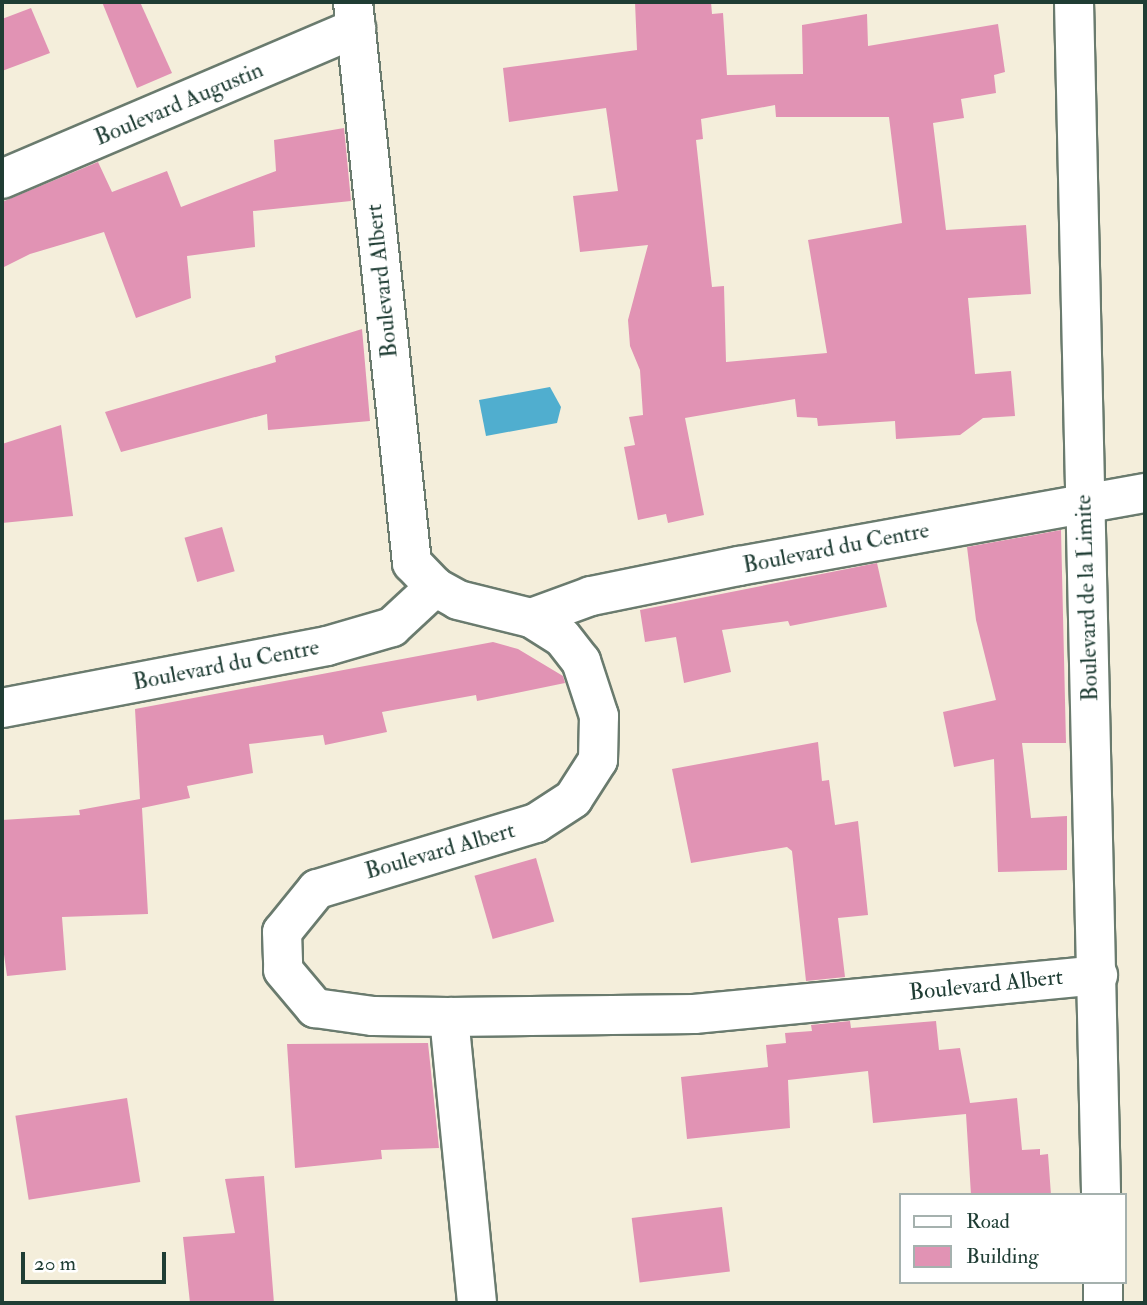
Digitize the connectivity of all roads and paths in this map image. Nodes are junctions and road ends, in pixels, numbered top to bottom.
1 (1074, 2) edge
2 (354, 15) edge
3 (2, 179) edge
4 (1145, 493) edge
5 (1084, 502) junction
6 (435, 587) junction
7 (531, 618) junction
8 (2, 708) edge
9 (1098, 975) junction
10 (449, 1017) junction
11 (1101, 1193) edge
12 (1102, 1284) edge
13 (477, 1303) edge
14 (1103, 1303) edge

1 - 5 street, Boulevard de la Limite
2 - 3 street, Boulevard Augustin
2 - 6 street, Boulevard Albert
4 - 5 street, Boulevard du Centre
5 - 7 street, Boulevard du Centre
5 - 9 street, Boulevard de la Limite
6 - 7 street, Boulevard Albert
6 - 8 street, Boulevard du Centre
7 - 10 street, Boulevard Albert
9 - 10 street, Boulevard Albert
9 - 11 street, Boulevard de la Limite
10 - 13 street
12 - 14 street

